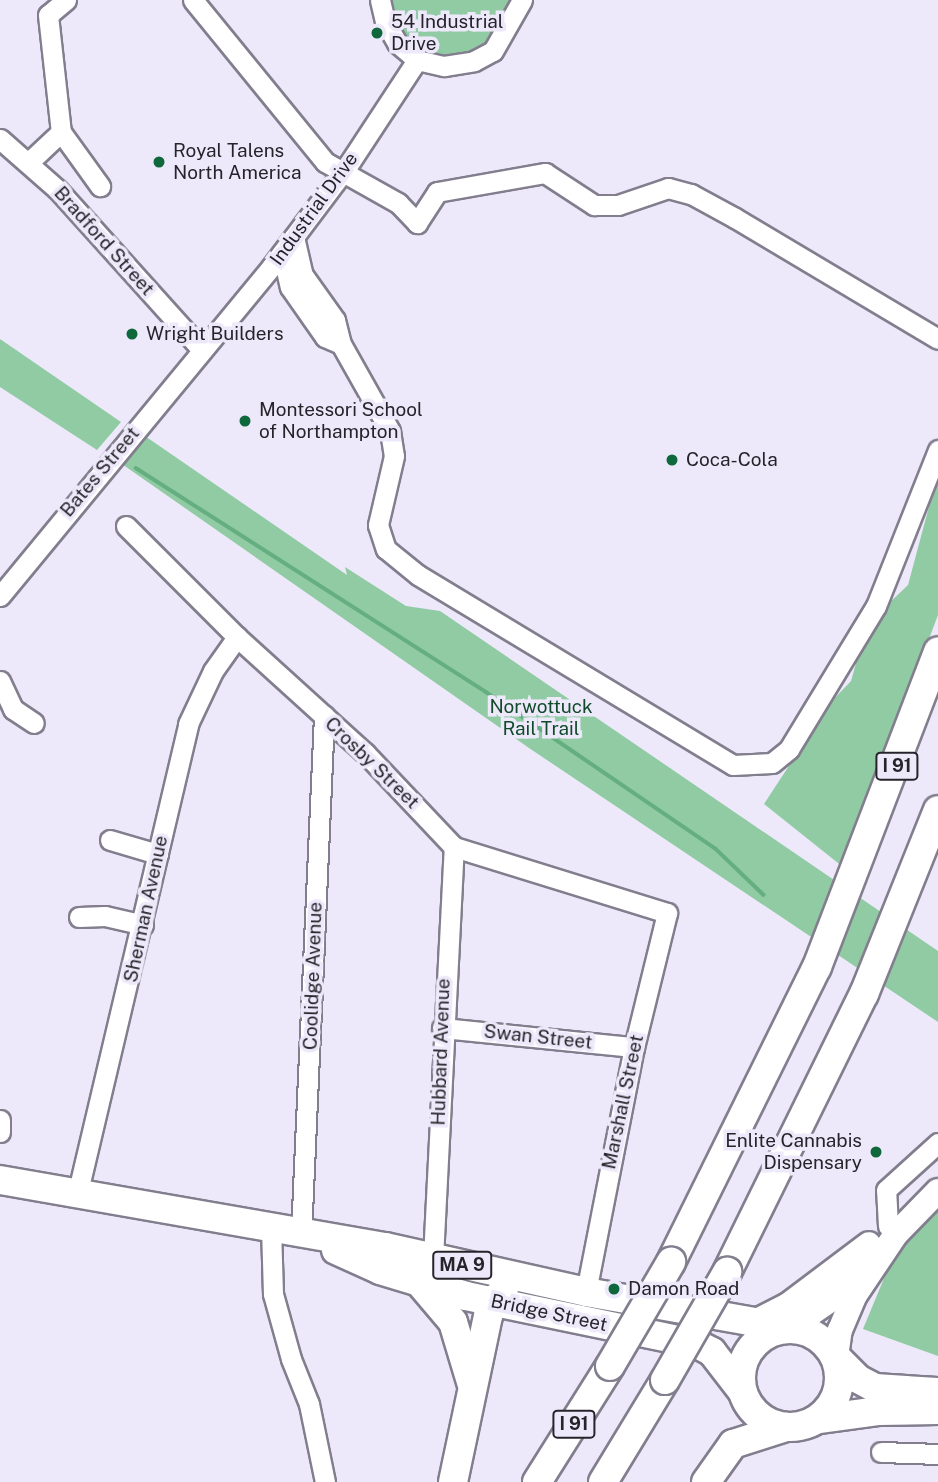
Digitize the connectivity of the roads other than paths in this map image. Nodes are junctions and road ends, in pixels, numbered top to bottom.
1 (66, 0) edge
2 (193, 0) edge
3 (380, 0) edge
4 (522, 0) edge
5 (417, 60) junction
6 (61, 132) junction
7 (0, 139) edge
8 (29, 162) junction
9 (344, 171) junction
10 (100, 186) dead end
11 (294, 237) junction
12 (282, 253) junction
13 (309, 299) junction
14 (938, 340) edge
15 (202, 350) junction
16 (938, 450) edge
17 (126, 526) dead end
18 (0, 596) edge
19 (237, 637) junction
20 (938, 651) edge
21 (0, 681) edge
22 (324, 716) junction
23 (34, 723) dead end
24 (938, 810) edge
25 (110, 840) dead end
26 (454, 847) junction
27 (159, 854) junction
28 (667, 913) joint
29 (79, 917) dead end
30 (144, 925) junction
31 (442, 1028) junction
32 (634, 1047) junction
33 (0, 1120) edge
34 (0, 1132) edge
35 (938, 1143) edge
36 (0, 1180) edge
37 (78, 1191) junction
38 (933, 1196) edge
39 (888, 1226) junction
40 (271, 1227) junction
41 (301, 1235) junction
42 (869, 1244) junction
43 (426, 1270) junction
44 (541, 1283) junction
45 (586, 1292) junction
46 (492, 1302) junction
47 (753, 1322) junction
48 (787, 1327) junction
49 (836, 1357) junction
50 (742, 1391) junction
51 (938, 1392) edge
52 (472, 1399) junction
53 (938, 1410) edge
54 (819, 1419) junction
55 (786, 1427) junction
56 (881, 1452) dead end
57 (938, 1454) edge
58 (325, 1482) edge
59 (453, 1482) edge
60 (537, 1482) edge
61 (603, 1482) edge
62 (706, 1482) edge

1 - 6 street
2 - 9 street
3 - 5 street
4 - 5 street
5 - 9 street, Industrial Drive
6 - 8 street
6 - 10 street
7 - 8 street, Bradford Street
8 - 15 street, Bradford Street
9 - 11 street, Industrial Drive
9 - 14 street
11 - 12 street, Industrial Drive
11 - 13 street
12 - 13 street
12 - 15 street, Industrial Drive
13 - 16 street
15 - 18 street, Bates Street
17 - 19 street, Crosby Street
19 - 22 street, Crosby Street
19 - 27 street, Sherman Avenue
20 - 60 highway, I 91, bridge
21 - 23 street
22 - 26 street, Crosby Street
22 - 41 street, Coolidge Avenue
24 - 61 highway, I 91, bridge
25 - 27 street
26 - 28 street, Crosby Street
26 - 31 street, Hubbard Avenue
27 - 30 street, Sherman Avenue
28 - 32 street, Marshall Street
29 - 30 street
30 - 37 street, Sherman Avenue
31 - 32 street, Swan Street
31 - 43 street, Hubbard Avenue
32 - 45 street, Marshall Street
33 - 34 street
35 - 39 street
36 - 37 highway, Bridge Street / MA 9
37 - 40 highway, Bridge Street / MA 9
38 - 39 main road
38 - 49 main road
39 - 42 main road
40 - 41 highway, Bridge Street / MA 9
40 - 58 street
41 - 43 highway, Bridge Street / MA 9
42 - 47 main road
42 - 48 main road
43 - 44 highway, Bridge Street / MA 9
43 - 46 highway, Bridge Street / MA 9
43 - 52 highway
44 - 45 highway, Bridge Street / MA 9
44 - 46 highway
45 - 47 highway, Bridge Street / MA 9
46 - 50 highway, Bridge Street / MA 9
46 - 52 highway
47 - 48 highway, Bridge Street / MA 9
48 - 49 highway
48 - 50 highway
49 - 51 highway
49 - 54 highway
50 - 55 highway
52 - 59 highway
53 - 54 highway
54 - 55 highway
55 - 62 highway
56 - 57 street

